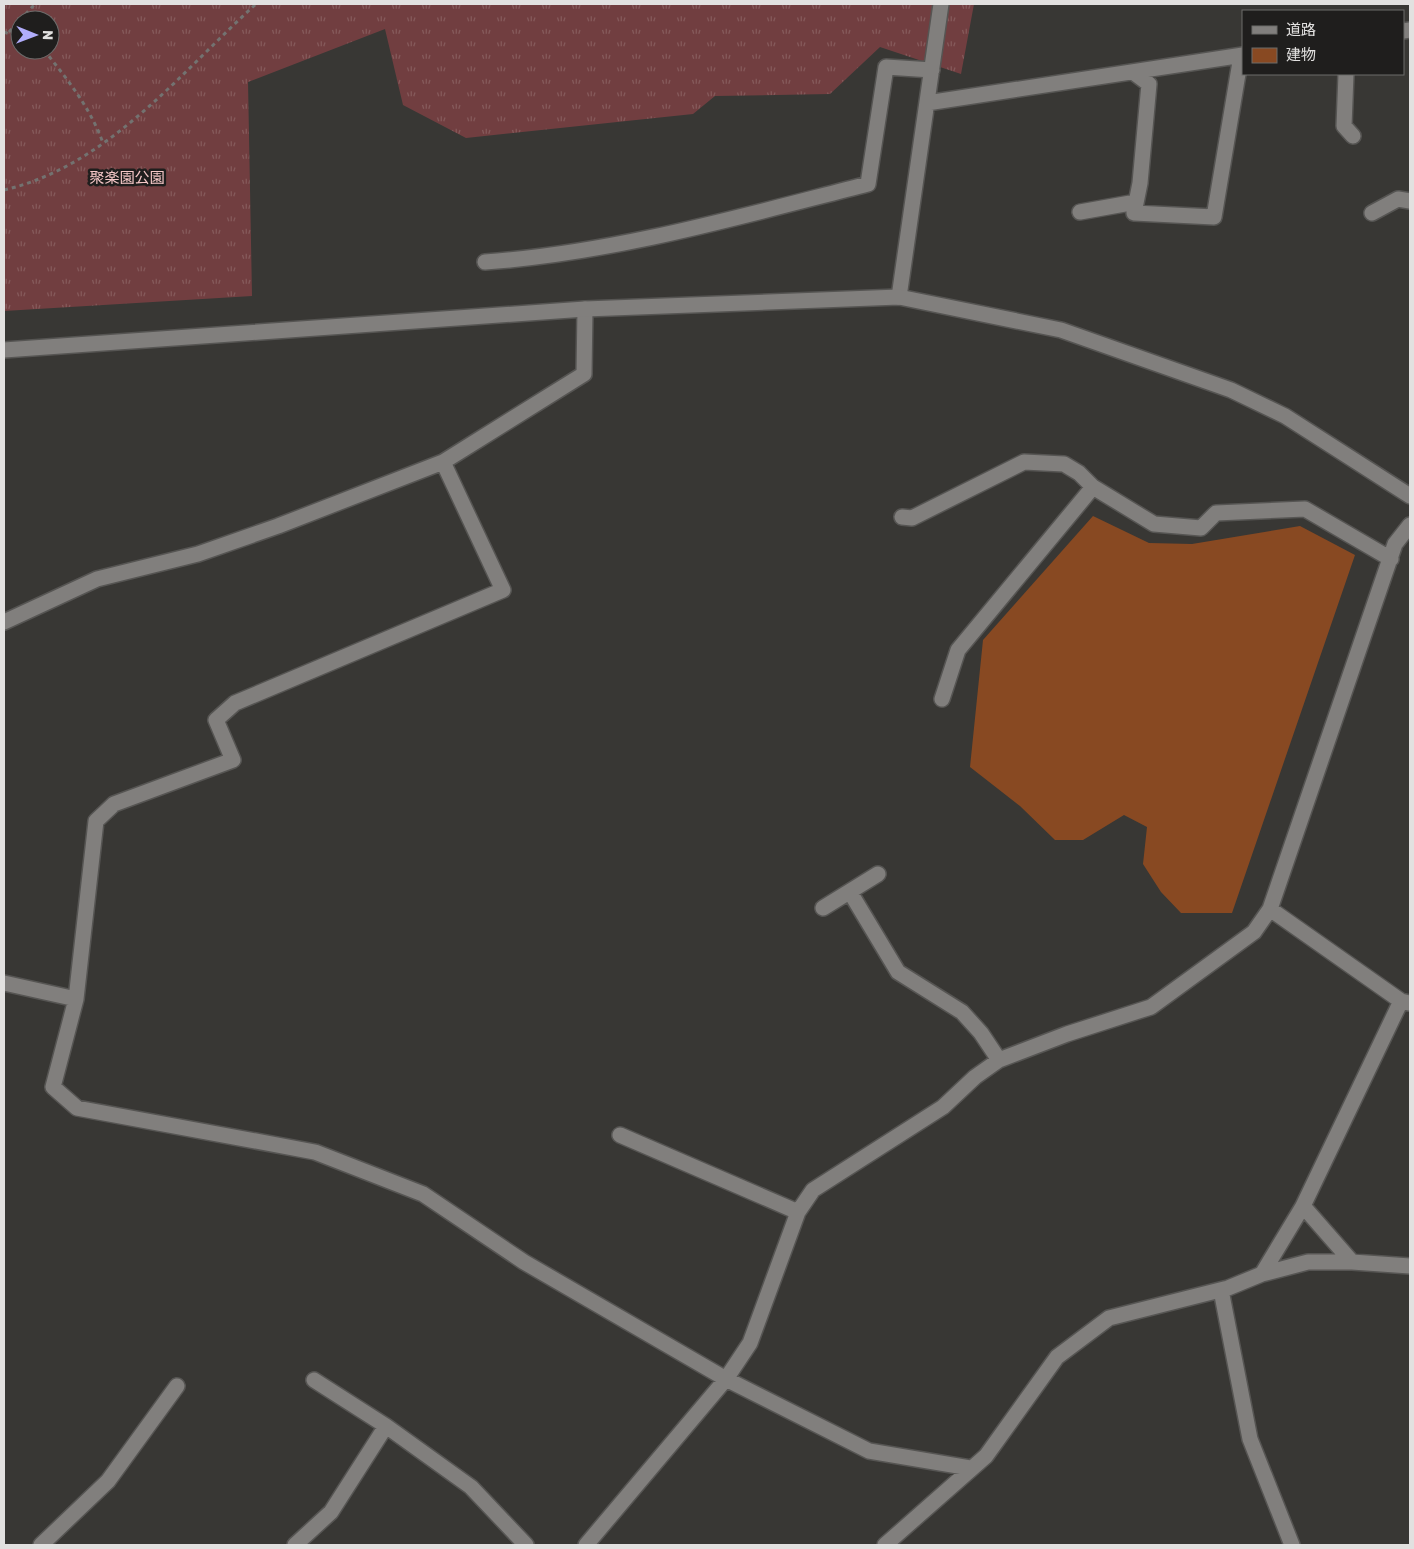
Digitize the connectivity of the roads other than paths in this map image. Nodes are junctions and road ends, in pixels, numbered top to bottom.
1 (941, 4) edge
2 (1242, 56) edge
3 (932, 70) junction
4 (1133, 72) junction
5 (1346, 75) edge
6 (927, 103) junction
7 (1353, 136) dead end
8 (1410, 201) edge
9 (1136, 202) junction
10 (1080, 212) dead end
11 (1372, 213) dead end
12 (485, 262) dead end
13 (898, 297) junction
14 (585, 309) junction
15 (4, 350) edge
16 (443, 462) junction
17 (1093, 487) junction
18 (1410, 496) edge
19 (902, 517) dead end
20 (1410, 525) edge
21 (1391, 559) junction
22 (4, 622) edge
23 (942, 699) dead end
24 (878, 874) dead end
25 (850, 892) junction
26 (823, 908) dead end
27 (1270, 909) junction
28 (4, 983) edge
29 (76, 999) junction
30 (1406, 1002) edge
31 (999, 1060) junction
32 (620, 1135) dead end
33 (1303, 1206) junction
34 (798, 1212) junction
35 (1352, 1262) junction
36 (1410, 1266) edge
37 (1262, 1274) junction
38 (1221, 1290) junction
39 (726, 1379) junction
40 (314, 1380) dead end
41 (177, 1386) dead end
42 (386, 1426) junction
43 (970, 1468) junction
44 (41, 1545) edge
45 (295, 1545) edge
46 (526, 1545) edge
47 (586, 1545) edge
48 (885, 1545) edge
49 (1292, 1545) edge

1 - 3 street
2 - 4 street
2 - 9 street
3 - 6 street
3 - 12 street
4 - 6 street
4 - 9 street
5 - 7 street
6 - 13 street
8 - 11 street
9 - 10 street
13 - 14 street
13 - 18 street
14 - 15 street
14 - 16 street
16 - 22 street
16 - 29 street
17 - 19 street
17 - 21 street
17 - 23 street
20 - 21 street
21 - 27 street
24 - 25 street
25 - 26 street
25 - 31 street
27 - 30 street
27 - 31 street
28 - 29 street
29 - 39 street
30 - 33 street
31 - 34 street
32 - 34 street
33 - 35 street
33 - 37 street
34 - 39 street
35 - 36 street
35 - 37 street
37 - 38 street
38 - 43 street
38 - 49 street
39 - 43 street
39 - 47 street
40 - 42 street
41 - 44 street
42 - 45 street
42 - 46 street
43 - 48 street

